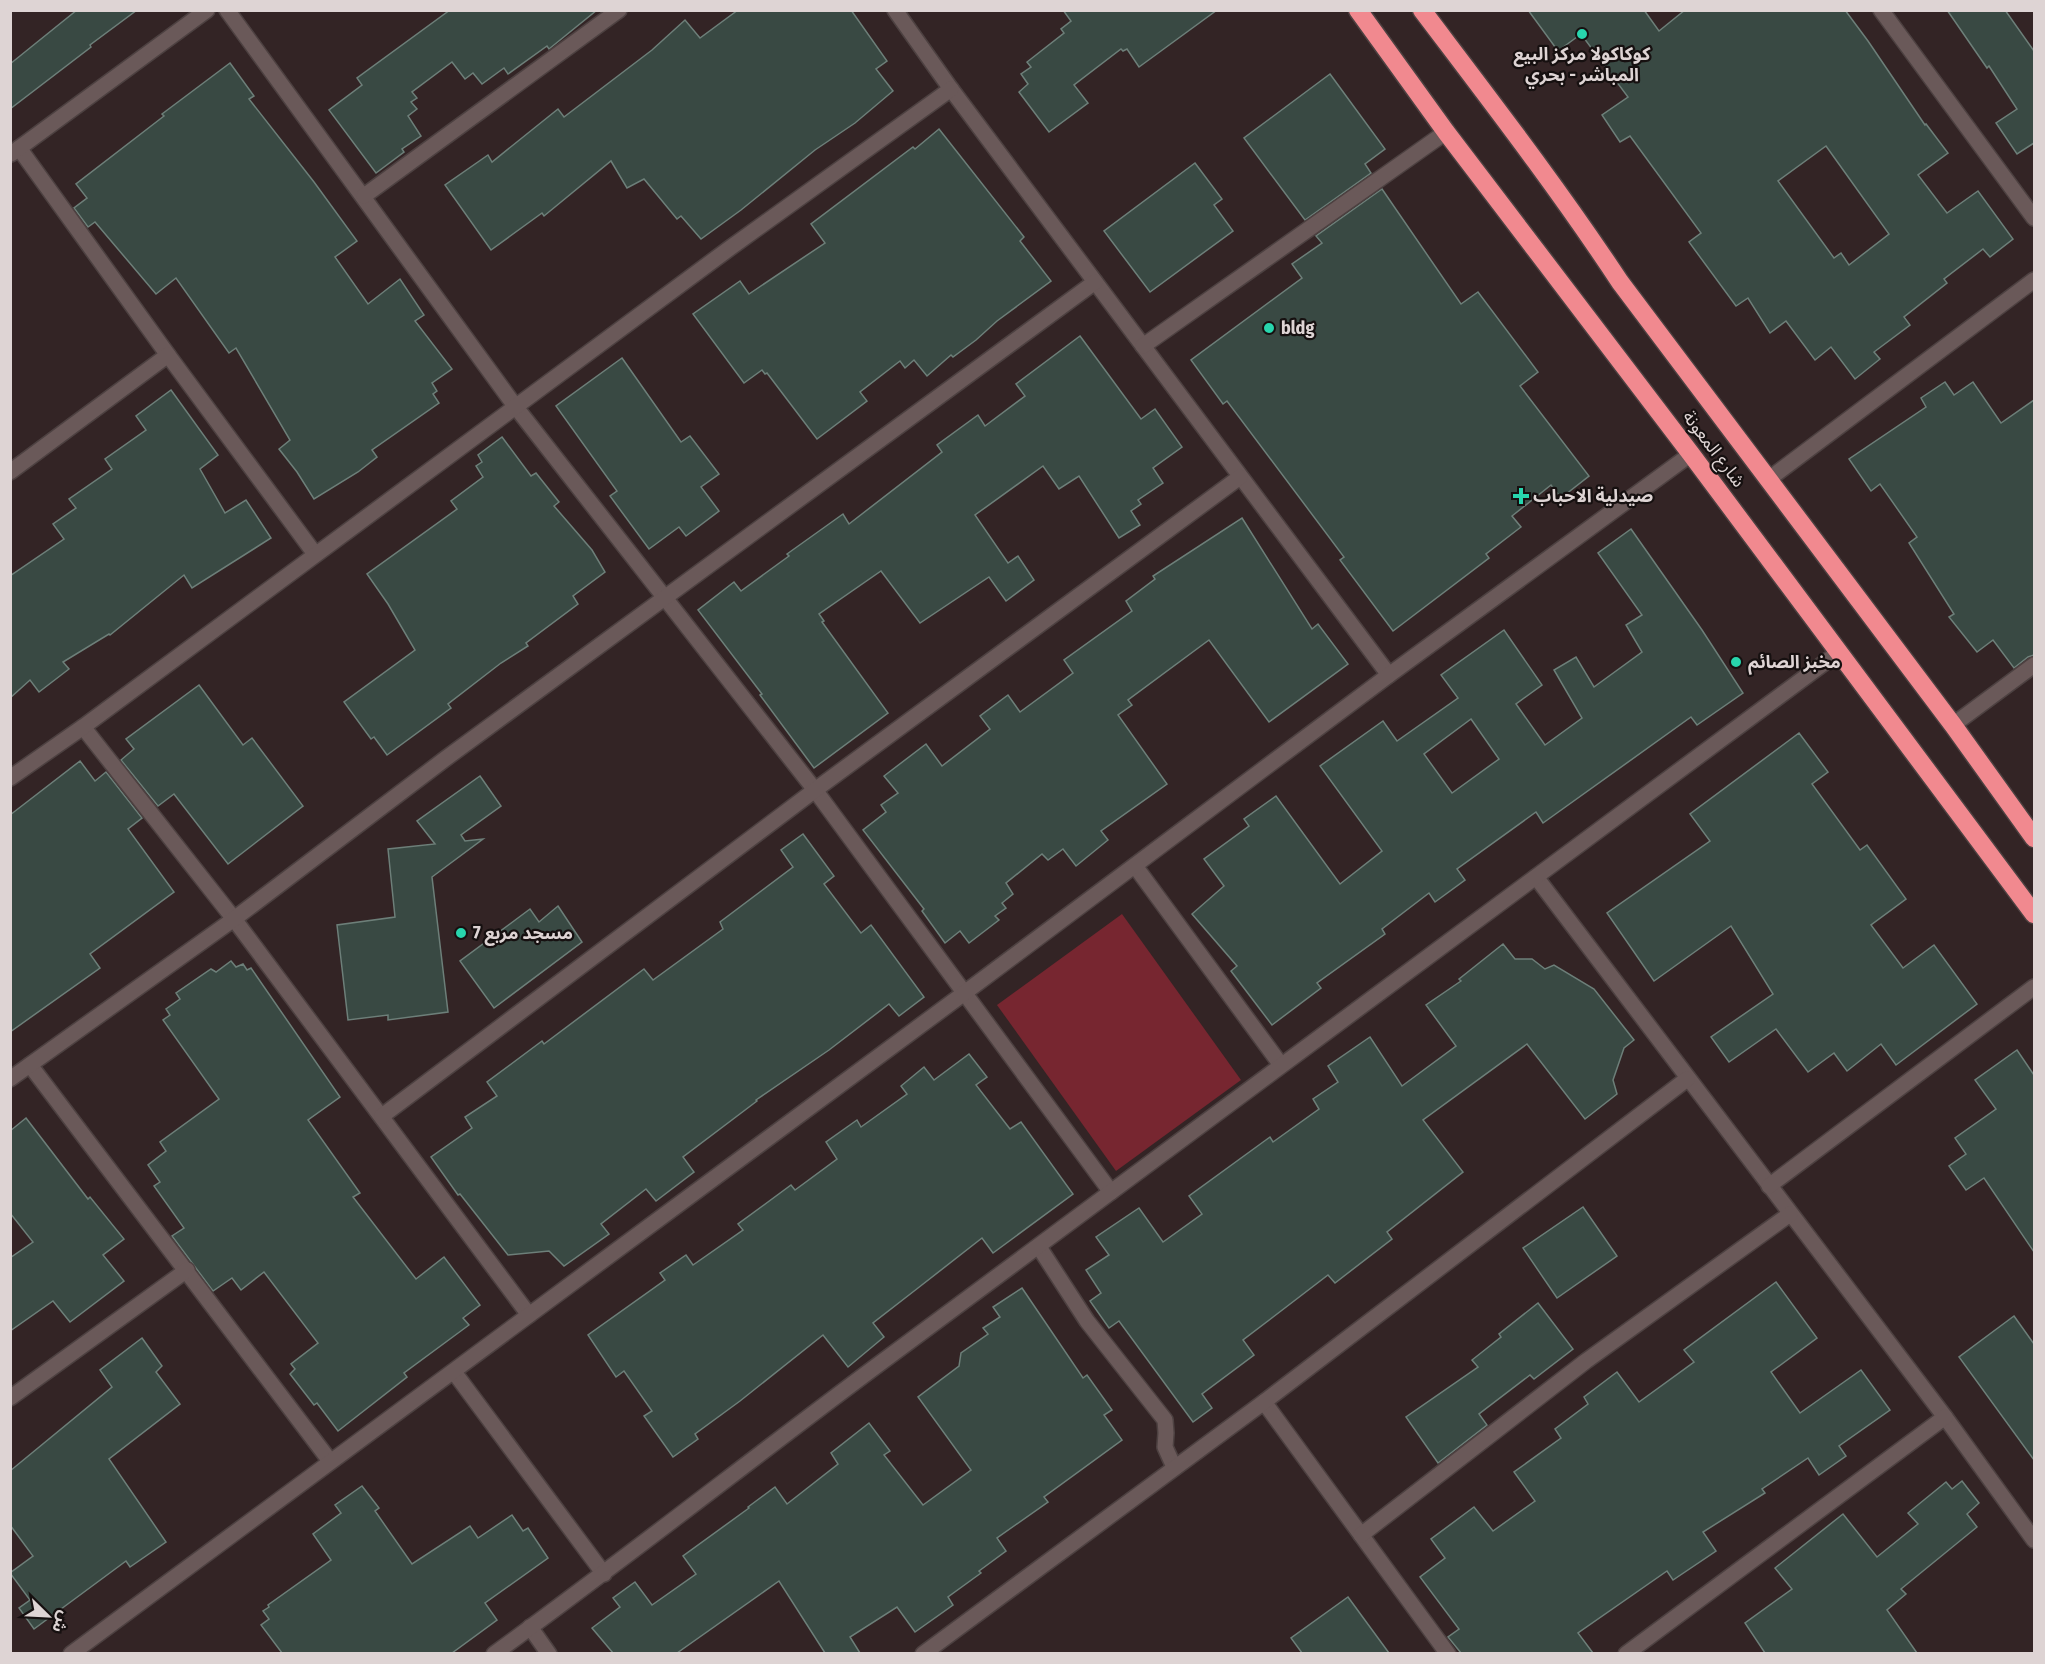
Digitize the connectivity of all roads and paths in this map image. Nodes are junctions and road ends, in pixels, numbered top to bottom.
1 (207, 10) edge
2 (227, 10) edge
3 (619, 10) edge
4 (895, 10) edge
5 (1358, 10) edge
6 (1422, 10) edge
7 (1881, 10) edge
8 (951, 89) junction
9 (1446, 132) junction
10 (15, 151) edge
11 (364, 196) junction
12 (2034, 218) edge
13 (2034, 280) edge
14 (1095, 282) junction
15 (1143, 346) junction
16 (168, 355) junction
17 (515, 406) junction
18 (1691, 454) junction
19 (10, 472) edge
20 (1240, 477) junction
21 (1769, 479) junction
22 (315, 555) junction
23 (665, 599) junction
24 (1839, 652) junction
25 (2034, 665) edge
26 (1389, 675) junction
27 (1953, 725) junction
28 (83, 727) junction
29 (10, 778) edge
30 (815, 790) junction
31 (2034, 838) edge
32 (1135, 866) junction
33 (1536, 877) junction
34 (2034, 914) edge
35 (234, 919) junction
36 (2034, 987) edge
37 (963, 994) junction
38 (30, 1065) junction
39 (1281, 1065) junction
40 (10, 1079) edge
41 (1687, 1079) junction
42 (382, 1116) junction
43 (1769, 1186) junction
44 (1111, 1192) junction
45 (1790, 1214) junction
46 (1039, 1246) junction
47 (187, 1270) junction
48 (529, 1315) junction
49 (454, 1372) junction
50 (10, 1398) edge
51 (1264, 1402) junction
52 (1945, 1417) junction
53 (330, 1461) junction
54 (1174, 1467) junction
55 (1361, 1535) junction
56 (2034, 1540) edge
57 (604, 1574) junction
58 (530, 1627) junction
59 (71, 1653) edge
60 (494, 1653) edge
61 (549, 1653) edge
62 (923, 1653) edge
63 (1448, 1653) edge
64 (1626, 1653) edge

1 - 10 street
2 - 11 street
3 - 11 street
4 - 8 street
5 - 9 highway, شارع المعونة
6 - 21 highway, شارع المعونة
7 - 12 street
8 - 14 street
8 - 17 street
9 - 15 street
9 - 18 highway, شارع المعونة
10 - 16 street
11 - 17 street
13 - 21 street
14 - 15 street
14 - 23 street
15 - 20 street
16 - 19 street
16 - 22 street
17 - 22 street
17 - 23 street
18 - 24 highway, شارع المعونة
18 - 26 street
20 - 26 street
20 - 30 street
21 - 27 highway, شارع المعونة
22 - 28 street
23 - 30 street
23 - 35 street
24 - 33 street
24 - 34 highway, شارع المعونة
25 - 27 street
26 - 32 street
27 - 31 highway, شارع المعونة
28 - 29 street
28 - 35 street
30 - 37 street
30 - 42 street
32 - 37 street
32 - 39 street
33 - 39 street
33 - 41 street
35 - 38 street
35 - 42 street
36 - 43 street
37 - 44 street
37 - 48 street
38 - 40 street
38 - 47 street
39 - 44 street
41 - 43 street
41 - 51 street
42 - 48 street
43 - 45 street
44 - 46 street
45 - 52 street
45 - 55 street
46 - 54 street
46 - 57 street
47 - 50 street
47 - 53 street
48 - 49 street
49 - 53 street
49 - 57 street
51 - 54 street
51 - 55 street
52 - 56 street
52 - 64 street
53 - 59 street
54 - 62 street
55 - 63 street
57 - 58 street
58 - 60 street
58 - 61 street

